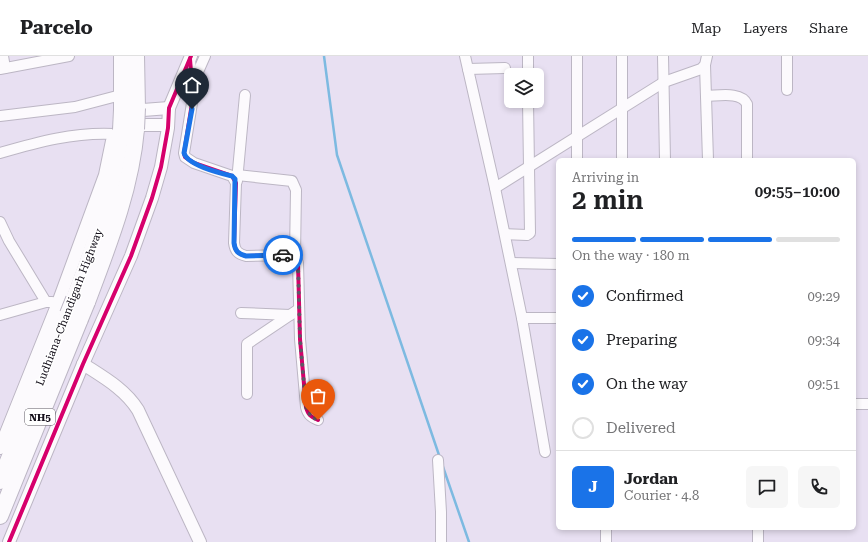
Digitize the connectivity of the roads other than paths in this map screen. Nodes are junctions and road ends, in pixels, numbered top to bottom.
1 (3, 56) edge
2 (69, 56) edge
3 (114, 56) edge
4 (122, 56) edge
5 (136, 56) edge
6 (205, 56) edge
7 (465, 56) edge
8 (528, 56) edge
9 (577, 56) edge
10 (622, 56) edge
11 (663, 56) edge
12 (787, 56) edge
13 (190, 57) edge
14 (706, 60) edge
15 (3, 68) edge
16 (504, 68) edge
17 (528, 68) edge
18 (468, 69) junction
19 (664, 82) junction
20 (193, 83) junction
21 (788, 90) dead end
22 (245, 95) dead end
23 (706, 96) junction
24 (123, 106) junction
25 (169, 108) junction
26 (528, 108) edge
27 (622, 109) junction
28 (0, 116) edge
29 (168, 125) junction
30 (121, 129) junction
31 (577, 137) junction
32 (0, 153) edge
33 (577, 158) edge
34 (622, 158) edge
35 (665, 158) edge
36 (708, 158) edge
37 (747, 158) edge
38 (529, 168) junction
39 (237, 179) junction
40 (495, 188) junction
41 (0, 222) edge
42 (505, 234) junction
43 (4, 241) edge
44 (295, 255) junction
45 (511, 263) junction
46 (556, 264) edge
47 (63, 309) junction
48 (299, 309) junction
49 (240, 313) dead end
50 (0, 315) edge
51 (104, 315) junction
52 (290, 315) junction
53 (522, 318) junction
54 (556, 318) edge
55 (83, 364) junction
56 (248, 394) dead end
57 (856, 404) edge
58 (868, 404) edge
59 (318, 420) dead end
60 (0, 448) edge
61 (544, 452) dead end
62 (438, 460) dead end
63 (0, 481) edge
64 (0, 516) edge
65 (606, 530) edge
66 (758, 530) edge
67 (10, 542) edge
68 (200, 542) edge
69 (441, 542) edge
70 (606, 542) edge
71 (758, 542) edge

1 - 15 street
2 - 15 street
3 - 24 street
4 - 24 highway, NH5
5 - 24 highway, NH5
6 - 20 street
7 - 18 street
8 - 17 street
9 - 31 street
10 - 27 street
11 - 19 street
12 - 21 street
13 - 20 street
13 - 25 street
14 - 19 street
14 - 23 street
16 - 18 street
18 - 40 street
19 - 27 street
19 - 35 street
20 - 39 street
22 - 39 street
23 - 36 street
23 - 37 street
24 - 25 street
24 - 28 street
24 - 30 highway, NH5, bridge
25 - 29 street
26 - 38 street
27 - 31 street
27 - 34 street
29 - 30 street
29 - 51 street
30 - 32 street
30 - 47 street
30 - 47 highway, NH5, bridge
31 - 33 street
31 - 38 street
38 - 40 street
38 - 42 street
39 - 44 street
39 - 44 street
40 - 42 street
41 - 43 street
42 - 45 street
43 - 47 street
44 - 48 street
45 - 46 street
45 - 53 street
47 - 50 street
47 - 51 street
47 - 60 street
47 - 63 highway, Ludhiana-Chandigarh Highway / NH5
47 - 64 highway, NH5
48 - 52 street
48 - 59 street
49 - 52 street
51 - 55 street
52 - 56 street
53 - 54 street
53 - 61 street
55 - 67 street
55 - 68 street
57 - 58 street
62 - 69 street
65 - 70 street
66 - 71 street

